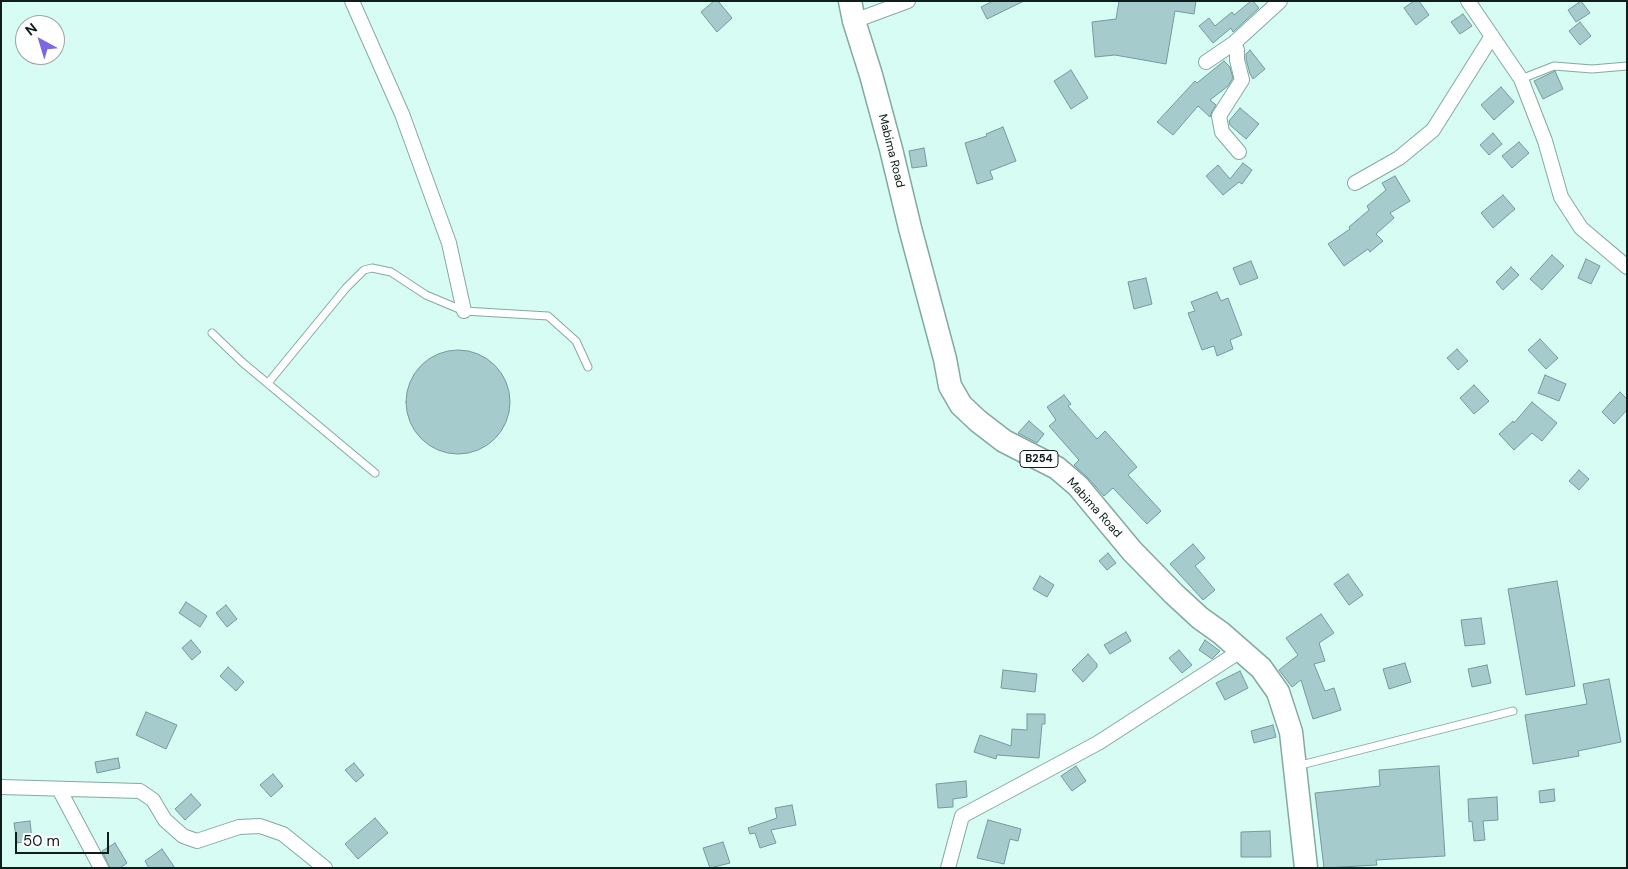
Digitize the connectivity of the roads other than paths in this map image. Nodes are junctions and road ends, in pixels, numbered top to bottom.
1 (352, 1) edge
2 (908, 1) edge
3 (1280, 1) edge
4 (1468, 1) edge
5 (852, 11) edge
6 (1492, 36) junction
7 (1234, 43) junction
8 (1206, 62) dead end
9 (1627, 66) edge
10 (1521, 79) junction
11 (1239, 152) dead end
12 (1355, 183) dead end
13 (1627, 267) edge
14 (464, 311) junction
15 (212, 333) dead end
16 (588, 367) dead end
17 (268, 383) junction
18 (375, 474) dead end
19 (1242, 650) junction
20 (1513, 711) dead end
21 (1294, 766) junction
22 (1, 787) edge
23 (59, 789) junction
24 (101, 868) edge
25 (325, 868) edge
26 (948, 868) edge
27 (1306, 868) edge

1 - 14 street
2 - 5 street
3 - 7 street
4 - 6 street
5 - 19 main road, Mabima Road / B254
6 - 10 street
6 - 12 street
7 - 8 street
7 - 11 street
9 - 10 lane
10 - 13 street
14 - 16 lane
14 - 17 lane
15 - 17 lane
17 - 18 lane
19 - 21 main road, Mabima Road / B254
19 - 26 street
20 - 21 lane
21 - 27 main road, Mabima Road / B254
22 - 23 street
23 - 24 street
23 - 25 street

